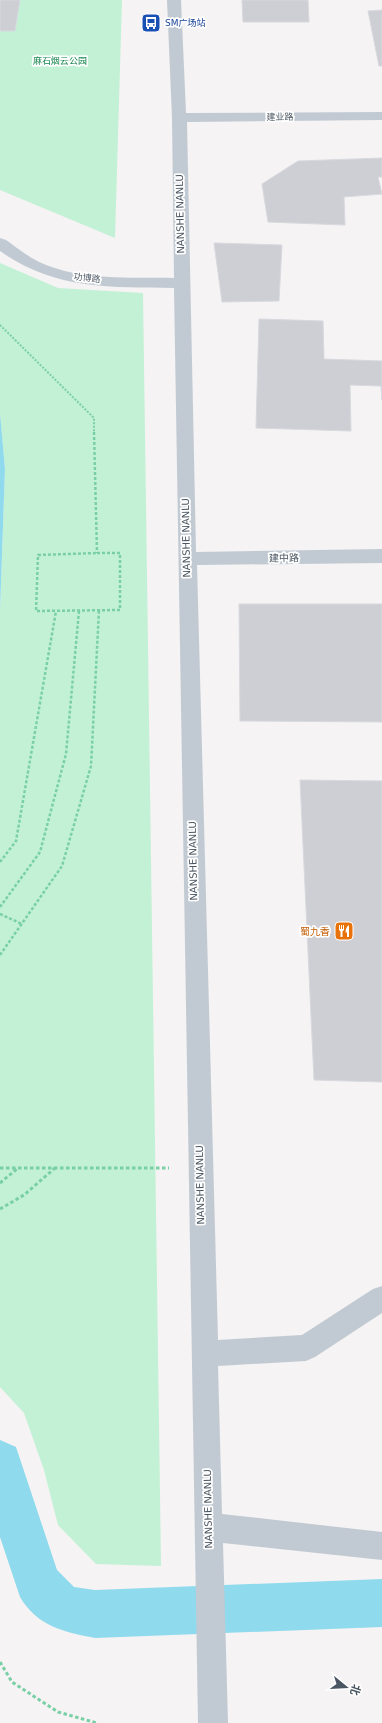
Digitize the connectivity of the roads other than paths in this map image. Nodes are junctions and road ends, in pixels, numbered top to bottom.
1 (174, 0) edge
2 (382, 116) edge
3 (179, 118) junction
4 (0, 243) edge
5 (182, 283) junction
6 (382, 556) edge
7 (187, 560) junction
8 (382, 1298) edge
9 (204, 1354) junction
10 (208, 1538) junction
11 (382, 1546) edge
12 (212, 1712) edge

1 - 3 street, NANSHE NANLU
2 - 3 street, 建业路
3 - 5 street, NANSHE NANLU
4 - 5 street, 功博路
5 - 7 street, NANSHE NANLU
6 - 7 street, 建中路
7 - 9 street, NANSHE NANLU
8 - 9 street
9 - 10 street, NANSHE NANLU
10 - 11 street
10 - 12 street, NANSHE NANLU

